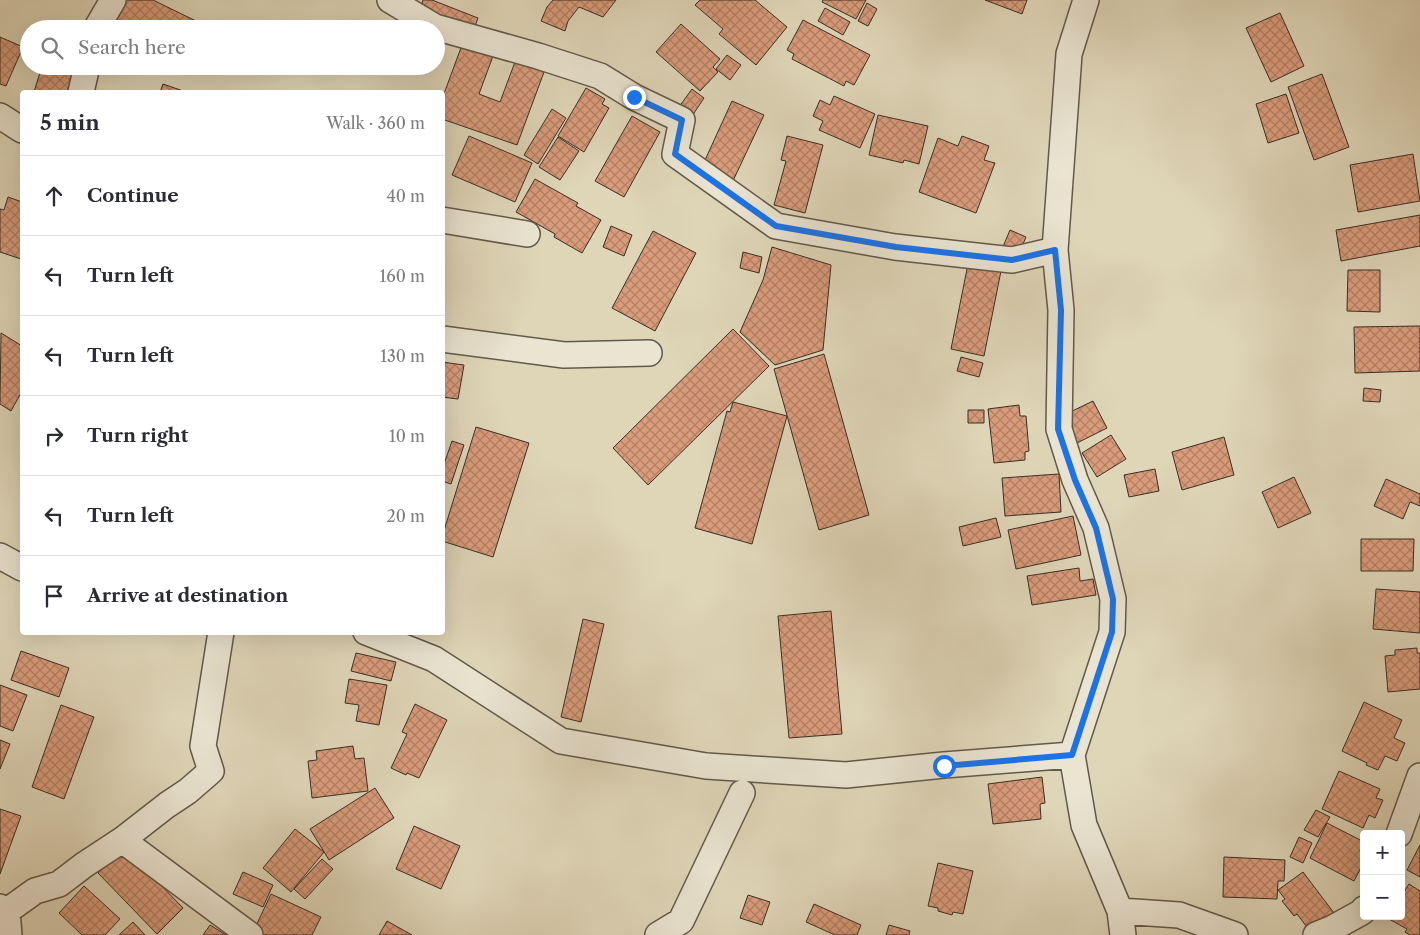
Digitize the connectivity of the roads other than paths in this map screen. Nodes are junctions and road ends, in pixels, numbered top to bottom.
1 (113, 0) edge
2 (390, 0) edge
3 (1086, 0) edge
4 (101, 20) edge
5 (423, 20) edge
6 (445, 30) edge
7 (85, 75) edge
8 (81, 90) edge
9 (0, 116) edge
10 (20, 129) edge
11 (445, 220) edge
12 (527, 234) dead end
13 (1055, 250) junction
14 (445, 339) edge
15 (649, 353) dead end
16 (0, 556) edge
17 (20, 567) edge
18 (221, 635) edge
19 (374, 635) edge
20 (1072, 755) junction
21 (1420, 776) edge
22 (742, 793) dead end
23 (1400, 830) edge
24 (122, 840) junction
25 (1120, 911) junction
26 (1360, 913) edge
27 (5, 917) edge
28 (250, 935) edge
29 (658, 935) edge
30 (1123, 935) edge
31 (1235, 935) edge
32 (1316, 935) edge

1 - 4 street
2 - 5 street
3 - 13 street
6 - 13 street
7 - 8 street
9 - 10 street
11 - 12 street
13 - 20 street
14 - 15 street
16 - 17 street
18 - 24 street
19 - 20 street
20 - 25 street
21 - 23 street
22 - 29 street
24 - 27 street
24 - 28 street
25 - 30 street
25 - 31 street
26 - 32 street

